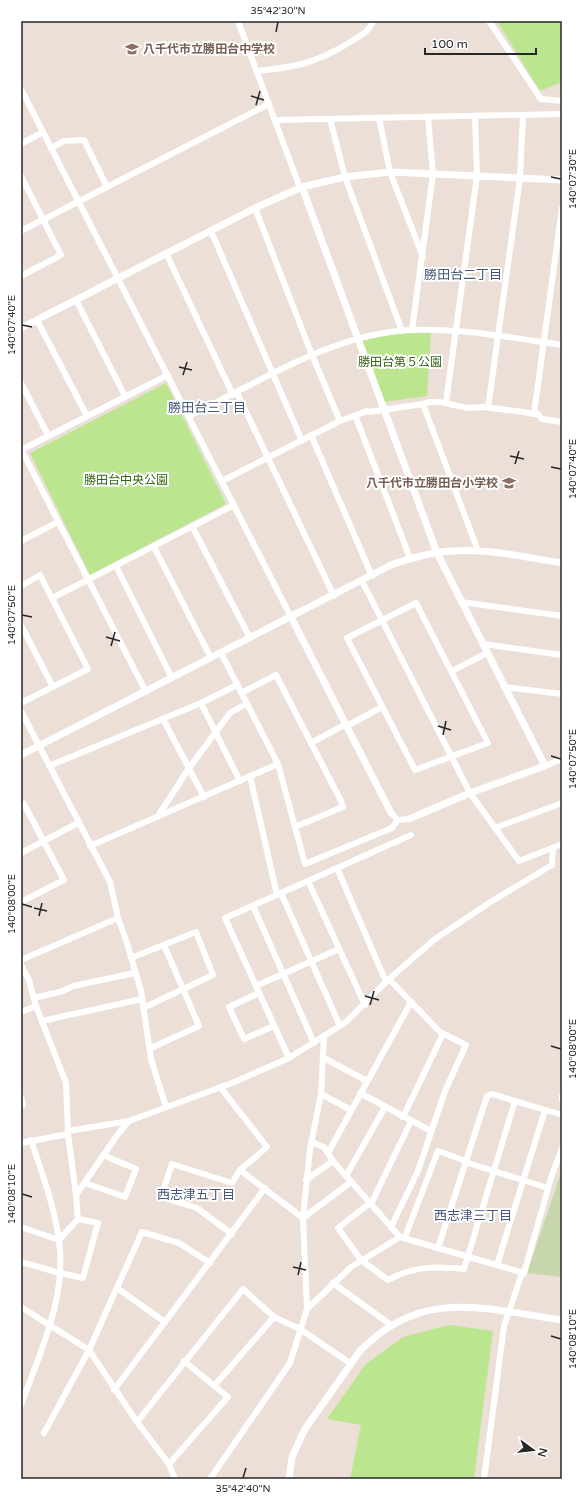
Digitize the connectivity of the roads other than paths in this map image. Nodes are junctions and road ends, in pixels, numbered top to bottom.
1 (238, 21) edge
2 (373, 21) edge
3 (489, 21) edge
4 (256, 71) junction
5 (21, 89) edge
6 (562, 101) edge
7 (269, 104) junction
8 (562, 114) edge
9 (523, 115) junction
10 (475, 116) junction
11 (428, 117) junction
12 (379, 118) junction
13 (330, 119) junction
14 (275, 120) junction
15 (43, 132) junction
16 (21, 144) edge
17 (51, 148) junction
18 (390, 172) junction
19 (433, 174) junction
20 (21, 176) edge
21 (477, 176) junction
22 (345, 177) junction
23 (520, 178) junction
24 (562, 180) edge
25 (24, 187) edge
26 (107, 188) junction
27 (301, 188) junction
28 (79, 202) junction
29 (255, 208) junction
30 (562, 208) edge
31 (44, 220) junction
32 (21, 231) edge
33 (211, 231) junction
34 (166, 253) junction
35 (423, 258) junction
36 (21, 276) edge
37 (118, 278) junction
38 (76, 300) junction
39 (37, 320) junction
40 (21, 328) edge
41 (412, 330) junction
42 (402, 331) junction
43 (456, 331) junction
44 (498, 337) junction
45 (358, 339) junction
46 (543, 342) junction
47 (562, 345) edge
48 (312, 354) junction
49 (168, 375) junction
50 (273, 375) junction
51 (21, 383) edge
52 (235, 394) junction
53 (125, 396) junction
54 (446, 402) junction
55 (422, 404) junction
56 (488, 408) junction
57 (383, 409) junction
58 (534, 414) junction
59 (355, 415) junction
60 (87, 416) junction
61 (189, 416) junction
62 (340, 421) junction
63 (562, 422) edge
64 (48, 435) junction
65 (312, 436) junction
66 (302, 441) junction
67 (21, 449) edge
68 (269, 458) junction
69 (222, 481) junction
70 (234, 506) junction
71 (58, 522) junction
72 (192, 528) junction
73 (21, 541) edge
74 (154, 547) junction
75 (478, 551) junction
76 (437, 553) junction
77 (410, 558) junction
78 (562, 563) edge
79 (116, 566) junction
80 (372, 576) junction
81 (88, 581) junction
82 (362, 581) junction
83 (21, 586) edge
84 (334, 596) junction
85 (52, 598) junction
86 (461, 602) junction
87 (562, 616) edge
88 (291, 617) junction
89 (382, 621) junction
90 (21, 625) edge
91 (250, 638) junction
92 (483, 644) junction
93 (221, 653) junction
94 (487, 653) junction
95 (562, 655) edge
96 (211, 658) junction
97 (452, 671) junction
98 (172, 678) junction
99 (237, 685) junction
100 (53, 687) junction
101 (504, 687) junction
102 (146, 692) junction
103 (241, 693) junction
104 (562, 694) edge
105 (201, 703) junction
106 (21, 704) edge
107 (246, 704) junction
108 (382, 707) junction
109 (21, 711) edge
110 (162, 719) junction
111 (346, 725) junction
112 (216, 731) junction
113 (311, 743) junction
114 (39, 746) junction
115 (21, 755) edge
116 (451, 757) junction
117 (562, 759) edge
118 (278, 764) junction
119 (49, 766) junction
120 (545, 766) junction
121 (189, 768) junction
122 (250, 776) junction
123 (240, 781) junction
124 (470, 793) junction
125 (204, 797) junction
126 (562, 803) edge
127 (21, 806) edge
128 (392, 813) joint
129 (158, 816) junction
130 (409, 819) joint
131 (398, 820) junction
132 (78, 823) junction
133 (295, 827) junction
134 (495, 828) junction
135 (411, 835) dead end
136 (44, 842) junction
137 (562, 844) edge
138 (90, 846) junction
139 (553, 848) junction
140 (21, 854) edge
141 (337, 868) junction
142 (308, 881) junction
143 (279, 894) junction
144 (21, 902) edge
145 (254, 906) junction
146 (118, 918) junction
147 (164, 945) junction
148 (339, 949) junction
149 (131, 958) junction
150 (21, 960) edge
151 (311, 962) junction
152 (21, 965) edge
153 (135, 973) junction
154 (284, 974) junction
155 (388, 981) junction
156 (256, 986) junction
157 (182, 990) junction
158 (259, 993) junction
159 (34, 998) junction
160 (142, 999) junction
161 (411, 1002) junction
162 (365, 1005) junction
163 (36, 1006) junction
164 (143, 1008) junction
165 (21, 1012) edge
166 (42, 1021) junction
167 (274, 1026) junction
168 (340, 1026) junction
169 (443, 1034) junction
170 (324, 1038) junction
171 (314, 1043) junction
172 (151, 1048) junction
173 (289, 1058) junction
174 (324, 1058) junction
175 (367, 1081) junction
176 (220, 1087) junction
177 (360, 1093) junction
178 (321, 1094) junction
179 (562, 1096) edge
180 (21, 1097) edge
181 (562, 1100) edge
182 (515, 1101) junction
183 (21, 1105) edge
184 (385, 1107) junction
185 (166, 1108) junction
186 (351, 1110) junction
187 (544, 1110) junction
188 (562, 1115) edge
189 (403, 1117) junction
190 (129, 1121) junction
191 (411, 1121) junction
192 (431, 1131) junction
193 (68, 1132) junction
194 (31, 1140) junction
195 (311, 1142) junction
196 (21, 1143) edge
197 (562, 1148) edge
198 (328, 1153) junction
199 (103, 1155) junction
200 (332, 1160) junction
201 (466, 1162) junction
202 (240, 1170) junction
203 (494, 1171) junction
204 (346, 1176) junction
205 (306, 1180) junction
206 (523, 1180) junction
207 (351, 1182) junction
208 (85, 1183) junction
209 (265, 1188) junction
210 (548, 1188) junction
211 (76, 1195) junction
212 (371, 1204) junction
213 (303, 1218) junction
214 (78, 1219) junction
215 (21, 1227) edge
216 (391, 1227) junction
217 (232, 1234) junction
218 (403, 1237) junction
219 (59, 1240) junction
220 (438, 1248) junction
221 (468, 1256) junction
222 (362, 1260) junction
223 (21, 1262) edge
224 (210, 1263) junction
225 (497, 1265) junction
226 (60, 1273) junction
227 (524, 1273) junction
228 (333, 1283) junction
229 (117, 1288) junction
230 (21, 1307) edge
231 (306, 1309) junction
232 (508, 1313) junction
233 (274, 1317) junction
234 (562, 1320) edge
235 (165, 1322) junction
236 (50, 1325) junction
237 (390, 1326) junction
238 (300, 1329) junction
239 (89, 1350) junction
240 (184, 1361) junction
241 (350, 1363) junction
242 (214, 1386) junction
243 (114, 1390) junction
244 (21, 1405) edge
245 (137, 1422) junction
246 (44, 1433) dead end
247 (169, 1464) junction
248 (175, 1479) edge
249 (210, 1479) edge
250 (288, 1479) edge
251 (484, 1479) edge

1 - 4 street
2 - 4 street
3 - 6 street
4 - 7 street
5 - 15 street
7 - 14 street
7 - 26 street
8 - 9 street
9 - 10 street
9 - 23 street
10 - 11 street
10 - 21 street
11 - 12 street
11 - 19 street
12 - 13 street
12 - 18 street
13 - 14 street
13 - 22 street
14 - 27 street
15 - 16 street
15 - 17 street
17 - 26 street
17 - 28 street
18 - 19 street
18 - 22 street
18 - 35 street
19 - 21 street
19 - 35 street
20 - 25 street
21 - 23 street
21 - 43 street
22 - 27 street
22 - 42 street
23 - 24 street
23 - 44 street
25 - 31 street
26 - 28 street
27 - 29 street
27 - 45 street
28 - 31 street
28 - 37 street
29 - 33 street
29 - 48 street
30 - 46 street
31 - 32 street
31 - 36 street
33 - 34 street
33 - 50 street
34 - 37 street
34 - 52 street
35 - 41 street
37 - 38 street
37 - 49 street
38 - 39 street
38 - 53 street
39 - 40 street
39 - 60 street
41 - 42 street
41 - 43 street
42 - 45 street
43 - 44 street
43 - 54 street
44 - 46 street
44 - 56 street
45 - 48 street
45 - 57 street
46 - 47 street
46 - 58 street
48 - 50 street
48 - 62 street
49 - 53 street
49 - 61 street
50 - 52 street
50 - 66 street
51 - 64 street
52 - 61 street
52 - 68 street
53 - 60 street
54 - 55 street
54 - 56 street
55 - 57 street
55 - 75 street
56 - 58 street
57 - 59 street
57 - 76 street
58 - 63 street
59 - 62 street
59 - 77 street
60 - 64 street
61 - 69 street
62 - 65 street
64 - 67 street
65 - 66 street
65 - 80 street
66 - 68 street
67 - 71 street
68 - 69 street
68 - 84 street
69 - 70 street
70 - 72 street
70 - 88 street
71 - 73 street
71 - 81 street
72 - 74 street
72 - 91 street
74 - 79 street
74 - 96 street
75 - 76 street
75 - 78 street
76 - 77 street
76 - 86 street
77 - 80 street
79 - 81 street
79 - 98 street
80 - 82 street
81 - 85 street
81 - 102 street
82 - 84 street
82 - 89 street
83 - 85 street
84 - 88 street
85 - 100 street
86 - 87 street
86 - 92 street
88 - 91 street
88 - 111 street
89 - 97 street
89 - 108 street
89 - 116 street
90 - 100 street
91 - 93 street
92 - 94 street
92 - 95 street
93 - 96 street
93 - 99 street
94 - 97 street
94 - 101 street
96 - 98 street
97 - 116 street
98 - 102 street
99 - 103 street
99 - 105 street
100 - 106 street
101 - 104 street
101 - 120 street
102 - 114 street
103 - 107 street
103 - 113 street
105 - 110 street
105 - 112 street
107 - 112 street
107 - 118 street
108 - 111 street
108 - 116 street
109 - 114 street
110 - 119 street
110 - 121 street
111 - 113 street
111 - 128 street
112 - 121 street
112 - 123 street
113 - 133 street
114 - 115 street
114 - 119 street
116 - 124 street
117 - 120 street
118 - 122 street
118 - 133 street
119 - 132 street
120 - 124 street
121 - 125 street
121 - 129 street
122 - 123 street
122 - 143 street
123 - 125 street
124 - 130 street
124 - 134 street
125 - 129 street
126 - 134 street
127 - 136 street
128 - 131 street
129 - 138 street
130 - 131 street
131 - 133 street
132 - 136 street
132 - 138 street
134 - 139 street
135 - 141 street
136 - 140 street
136 - 144 street
137 - 139 street
138 - 146 street
139 - 155 street
141 - 142 street
141 - 155 street
142 - 143 street
142 - 148 street
143 - 145 street
143 - 151 street
145 - 154 street
145 - 156 street
146 - 149 street
146 - 150 street
147 - 149 street
147 - 157 street
147 - 157 street
148 - 151 street
148 - 162 street
149 - 153 street
151 - 154 street
151 - 168 street
152 - 159 street
153 - 159 street
153 - 160 street
154 - 156 street
154 - 171 street
155 - 161 street
155 - 162 street
156 - 158 street
157 - 164 street
157 - 172 street
158 - 167 street
158 - 167 street
159 - 163 street
160 - 164 street
160 - 166 street
161 - 169 street
161 - 175 street
162 - 168 street
163 - 165 street
163 - 166 street
164 - 172 street
166 - 193 street
167 - 173 street
168 - 170 street
169 - 189 street
169 - 192 street
170 - 171 street
170 - 174 street
171 - 173 street
172 - 185 street
173 - 176 street
174 - 175 street
174 - 178 street
175 - 177 street
176 - 185 street
176 - 202 street
177 - 184 street
177 - 186 street
178 - 186 street
178 - 195 street
179 - 181 street
180 - 183 street
182 - 187 street
182 - 201 street
182 - 203 street
184 - 189 street
184 - 204 street
185 - 190 street
186 - 198 street
187 - 188 street
187 - 206 street
189 - 191 street
190 - 193 street
190 - 199 street
191 - 192 street
191 - 212 street
192 - 216 street
193 - 194 street
193 - 211 street
194 - 196 street
194 - 219 street
195 - 198 street
195 - 205 street
197 - 210 street
198 - 200 street
199 - 208 street
199 - 208 street
200 - 204 street
200 - 205 street
201 - 203 street
201 - 218 street
201 - 220 street
202 - 209 street
202 - 217 street
203 - 206 street
203 - 221 street
204 - 207 street
205 - 213 street
206 - 210 street
206 - 225 street
207 - 212 street
207 - 213 street
208 - 211 street
209 - 213 street
209 - 217 street
210 - 227 street
211 - 214 street
212 - 216 street
212 - 222 street
213 - 231 street
214 - 219 street
214 - 226 street
215 - 219 street
216 - 218 street
217 - 224 street
218 - 220 street
218 - 222 street
219 - 226 street
220 - 221 street
221 - 222 street
221 - 225 street
222 - 228 street
223 - 226 street
224 - 229 street
224 - 235 street
225 - 227 street
226 - 236 street
227 - 232 street
228 - 231 street
228 - 237 street
229 - 235 street
229 - 239 street
230 - 236 street
231 - 238 street
232 - 234 street
232 - 237 street
232 - 251 street
233 - 238 street
233 - 240 street
233 - 242 street
235 - 243 street
236 - 239 street
236 - 244 street
237 - 241 street
238 - 241 street
238 - 249 street
239 - 243 street
239 - 246 street
240 - 242 street
240 - 245 street
241 - 250 street
242 - 247 street
243 - 245 street
245 - 247 street
247 - 248 street

